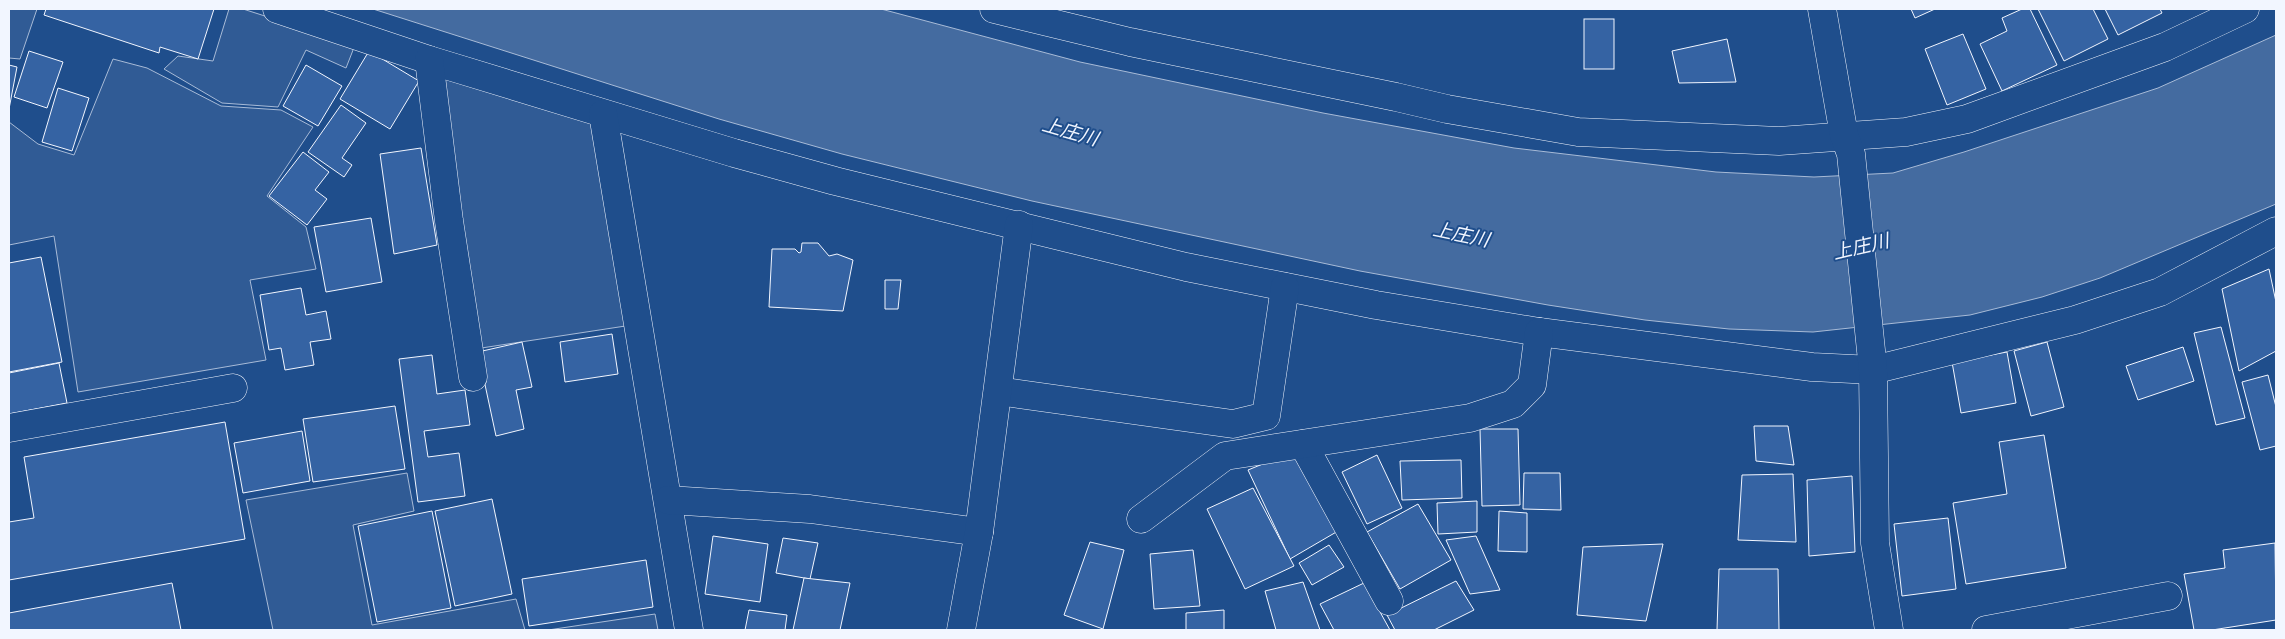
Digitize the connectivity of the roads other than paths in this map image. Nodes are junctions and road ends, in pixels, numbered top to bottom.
1 (278, 9) edge
2 (994, 9) edge
3 (1822, 9) edge
4 (2245, 9) edge
5 (429, 60) junction
6 (603, 114) junction
7 (1848, 145) junction
8 (1020, 225) junction
9 (2276, 231) edge
10 (1285, 287) junction
11 (1539, 332) junction
12 (1872, 364) junction
13 (473, 377) dead end
14 (233, 388) dead end
15 (998, 391) junction
16 (9, 428) edge
17 (1303, 444) junction
18 (668, 500) junction
19 (1141, 519) dead end
20 (979, 532) junction
21 (2168, 596) dead end
22 (1389, 601) dead end
23 (690, 630) edge
24 (960, 630) edge
25 (1889, 630) edge
26 (1986, 630) edge

1 - 5 street
2 - 7 street
3 - 7 street
4 - 7 street
5 - 6 street
5 - 13 street
6 - 8 street
6 - 18 street
7 - 12 street
8 - 10 street
8 - 15 street
9 - 12 street
10 - 11 street
10 - 15 street
11 - 12 street
11 - 17 street
12 - 25 street
14 - 16 street
15 - 20 street
17 - 19 street
17 - 22 street
18 - 20 street
18 - 23 street
20 - 24 street
21 - 26 street

